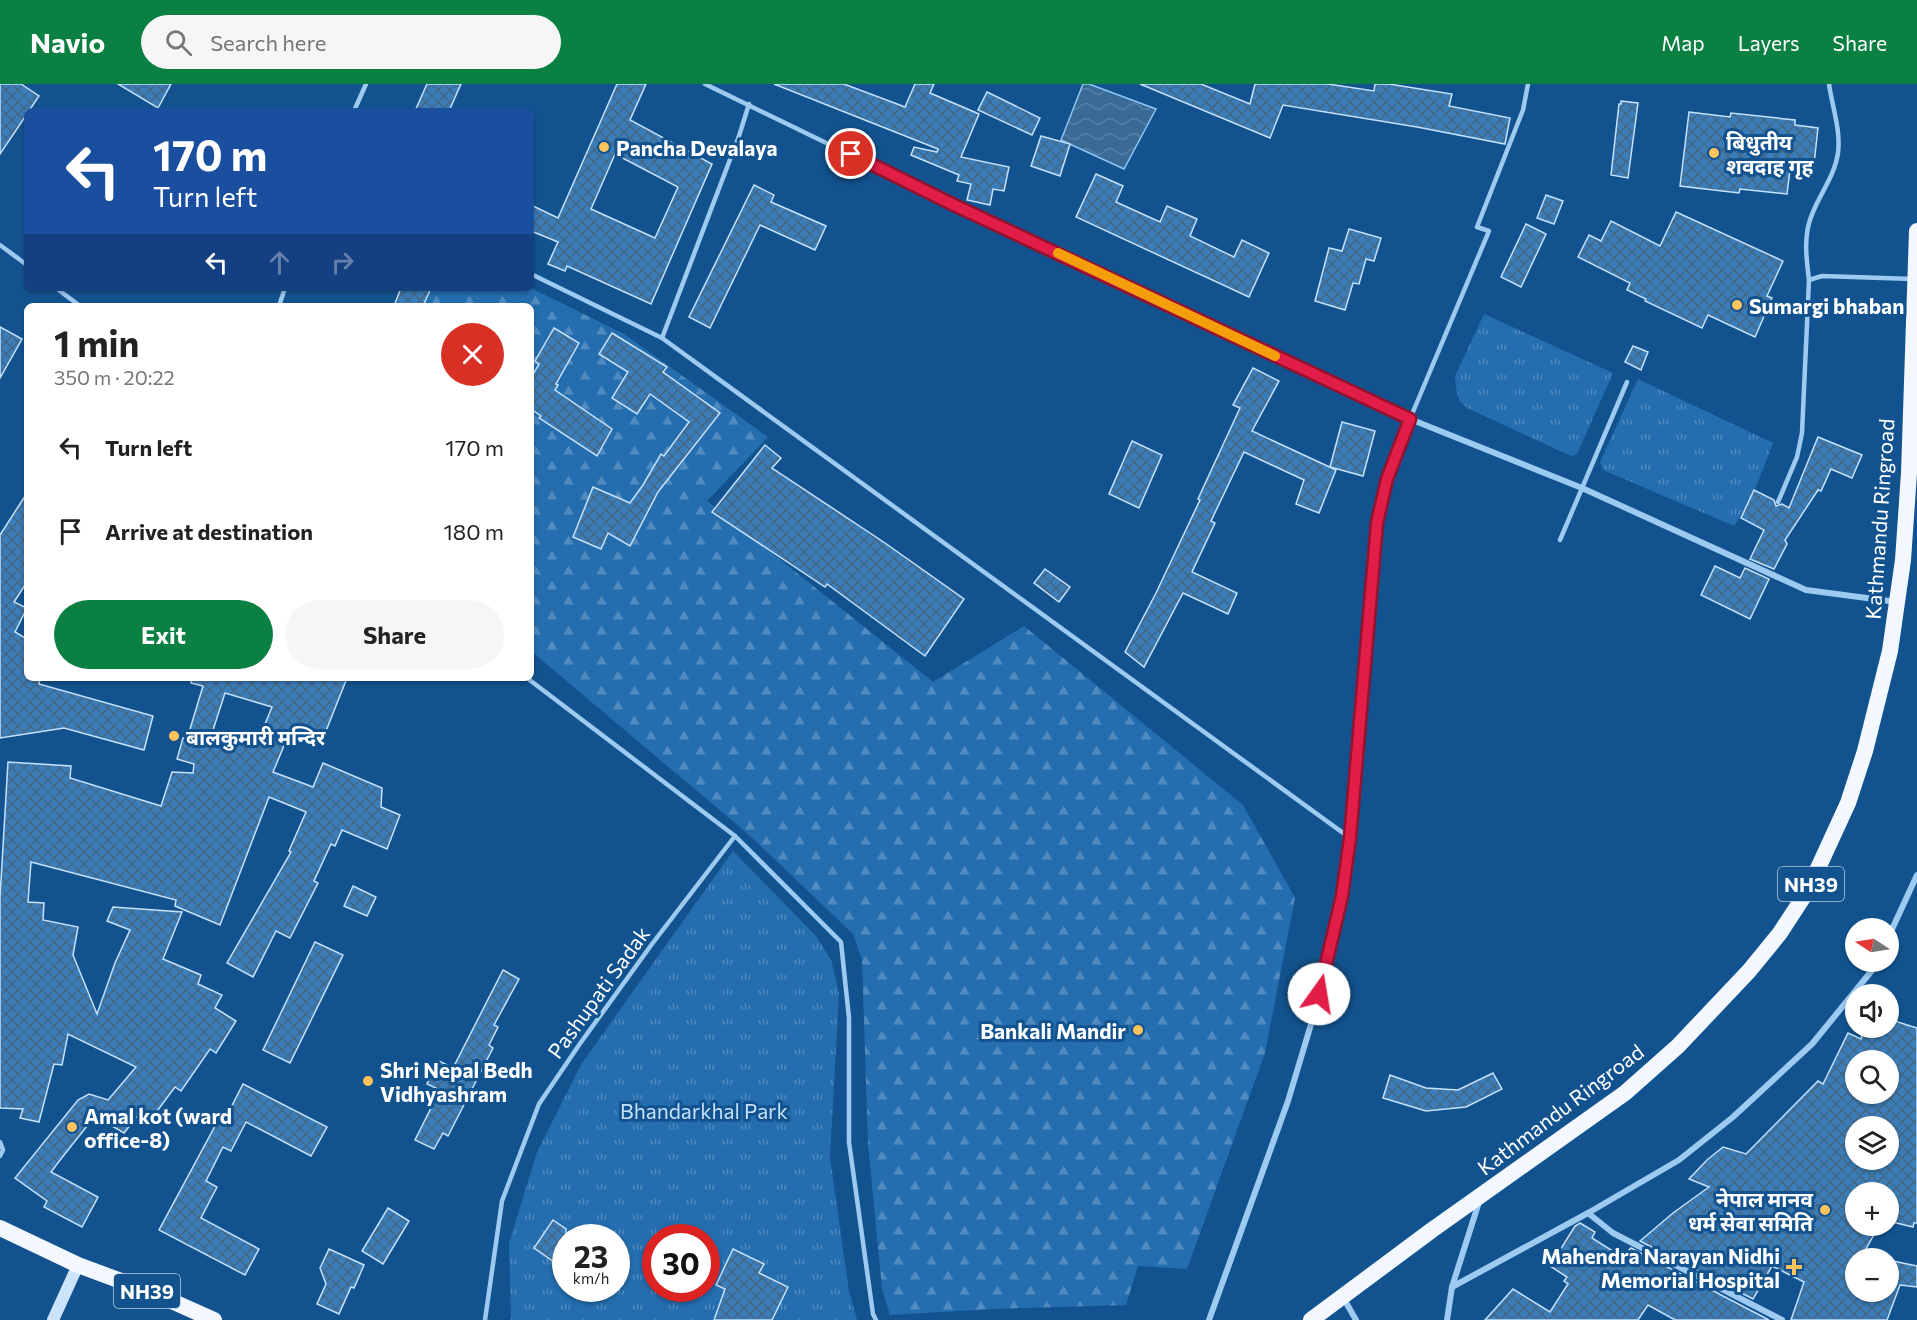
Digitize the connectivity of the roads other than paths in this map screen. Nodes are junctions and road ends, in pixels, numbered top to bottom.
1 (366, 84) edge
2 (705, 84) edge
3 (1528, 84) edge
4 (1829, 84) edge
5 (749, 104) junction
6 (355, 108) edge
7 (1917, 231) edge
8 (0, 245) edge
9 (24, 264) edge
10 (534, 275) edge
11 (1916, 278) edge
12 (1809, 280) junction
13 (60, 291) edge
14 (76, 303) edge
15 (662, 338) junction
16 (1628, 382) dead end
17 (1410, 419) junction
18 (1582, 488) junction
19 (1779, 502) dead end
20 (1560, 540) dead end
21 (1898, 602) junction
22 (531, 681) edge
23 (735, 836) junction
24 (1350, 838) junction
25 (1917, 875) edge
26 (1897, 918) edge
27 (1871, 972) edge
28 (0, 1142) edge
29 (0, 1156) edge
30 (1481, 1196) junction
31 (1588, 1213) junction
32 (0, 1227) edge
33 (78, 1265) junction
34 (1452, 1287) junction
35 (1343, 1295) junction
36 (53, 1320) edge
37 (214, 1320) edge
38 (485, 1320) edge
39 (876, 1320) edge
40 (1209, 1320) edge
41 (1311, 1320) edge
42 (1356, 1320) edge
43 (1447, 1320) edge
44 (1782, 1320) edge

1 - 6 lane
2 - 5 lane
3 - 17 lane
4 - 12 lane
5 - 15 lane
5 - 17 lane
7 - 11 highway, Kathmandu Ringroad / NH39
8 - 9 lane
10 - 15 lane
11 - 12 lane
11 - 21 highway, Kathmandu Ringroad / NH39
12 - 19 lane
13 - 14 lane
15 - 24 lane
16 - 18 lane
17 - 18 street
17 - 24 street
18 - 20 lane
18 - 21 street
21 - 30 highway, Kathmandu Ringroad / NH39
22 - 23 lane
23 - 38 lane, Pashupati Sadak
23 - 39 lane
24 - 40 street
25 - 26 street
27 - 31 street
28 - 29 lane
30 - 34 street
30 - 35 highway, Kathmandu Ringroad / NH39
31 - 34 street
31 - 44 street
32 - 33 highway, NH39
33 - 36 main road
33 - 37 highway, NH39
34 - 43 street
35 - 41 highway, Kathmandu Ringroad / NH39
35 - 42 street

